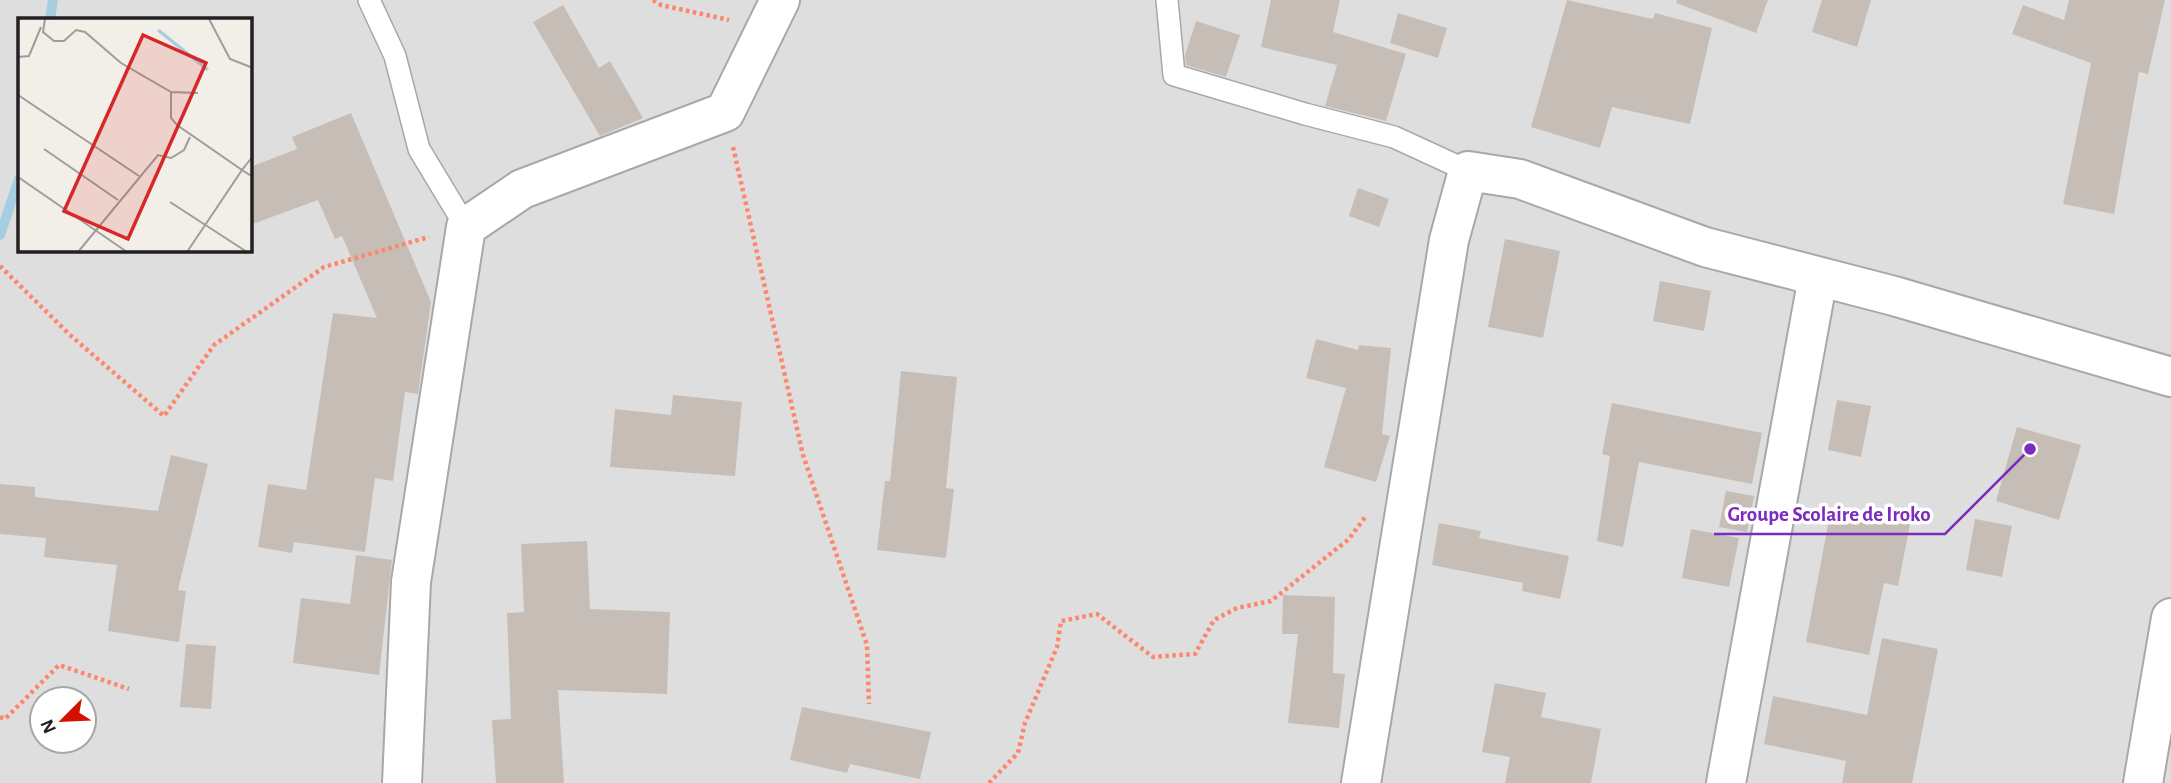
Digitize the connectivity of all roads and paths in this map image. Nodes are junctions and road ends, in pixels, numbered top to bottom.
1 (369, 0) edge
2 (653, 0) edge
3 (1167, 0) edge
4 (778, 7) edge
5 (725, 112) junction
6 (1468, 171) junction
7 (466, 227) junction
8 (0, 266) edge
9 (1818, 277) junction
10 (2171, 377) edge
11 (1411, 483) junction
12 (2171, 618) edge
13 (129, 688) dead end
14 (869, 704) dead end
15 (0, 717) edge
16 (401, 783) edge
17 (989, 783) edge
18 (1362, 783) edge
19 (1726, 783) edge
20 (2143, 783) edge

1 - 7 lane
2 - 4 path
3 - 6 lane
4 - 5 street
5 - 7 street
5 - 14 path
6 - 9 street
6 - 11 street
7 - 8 path
7 - 16 street
9 - 10 street
9 - 19 street
11 - 17 path
11 - 18 street
12 - 20 street
13 - 15 path

